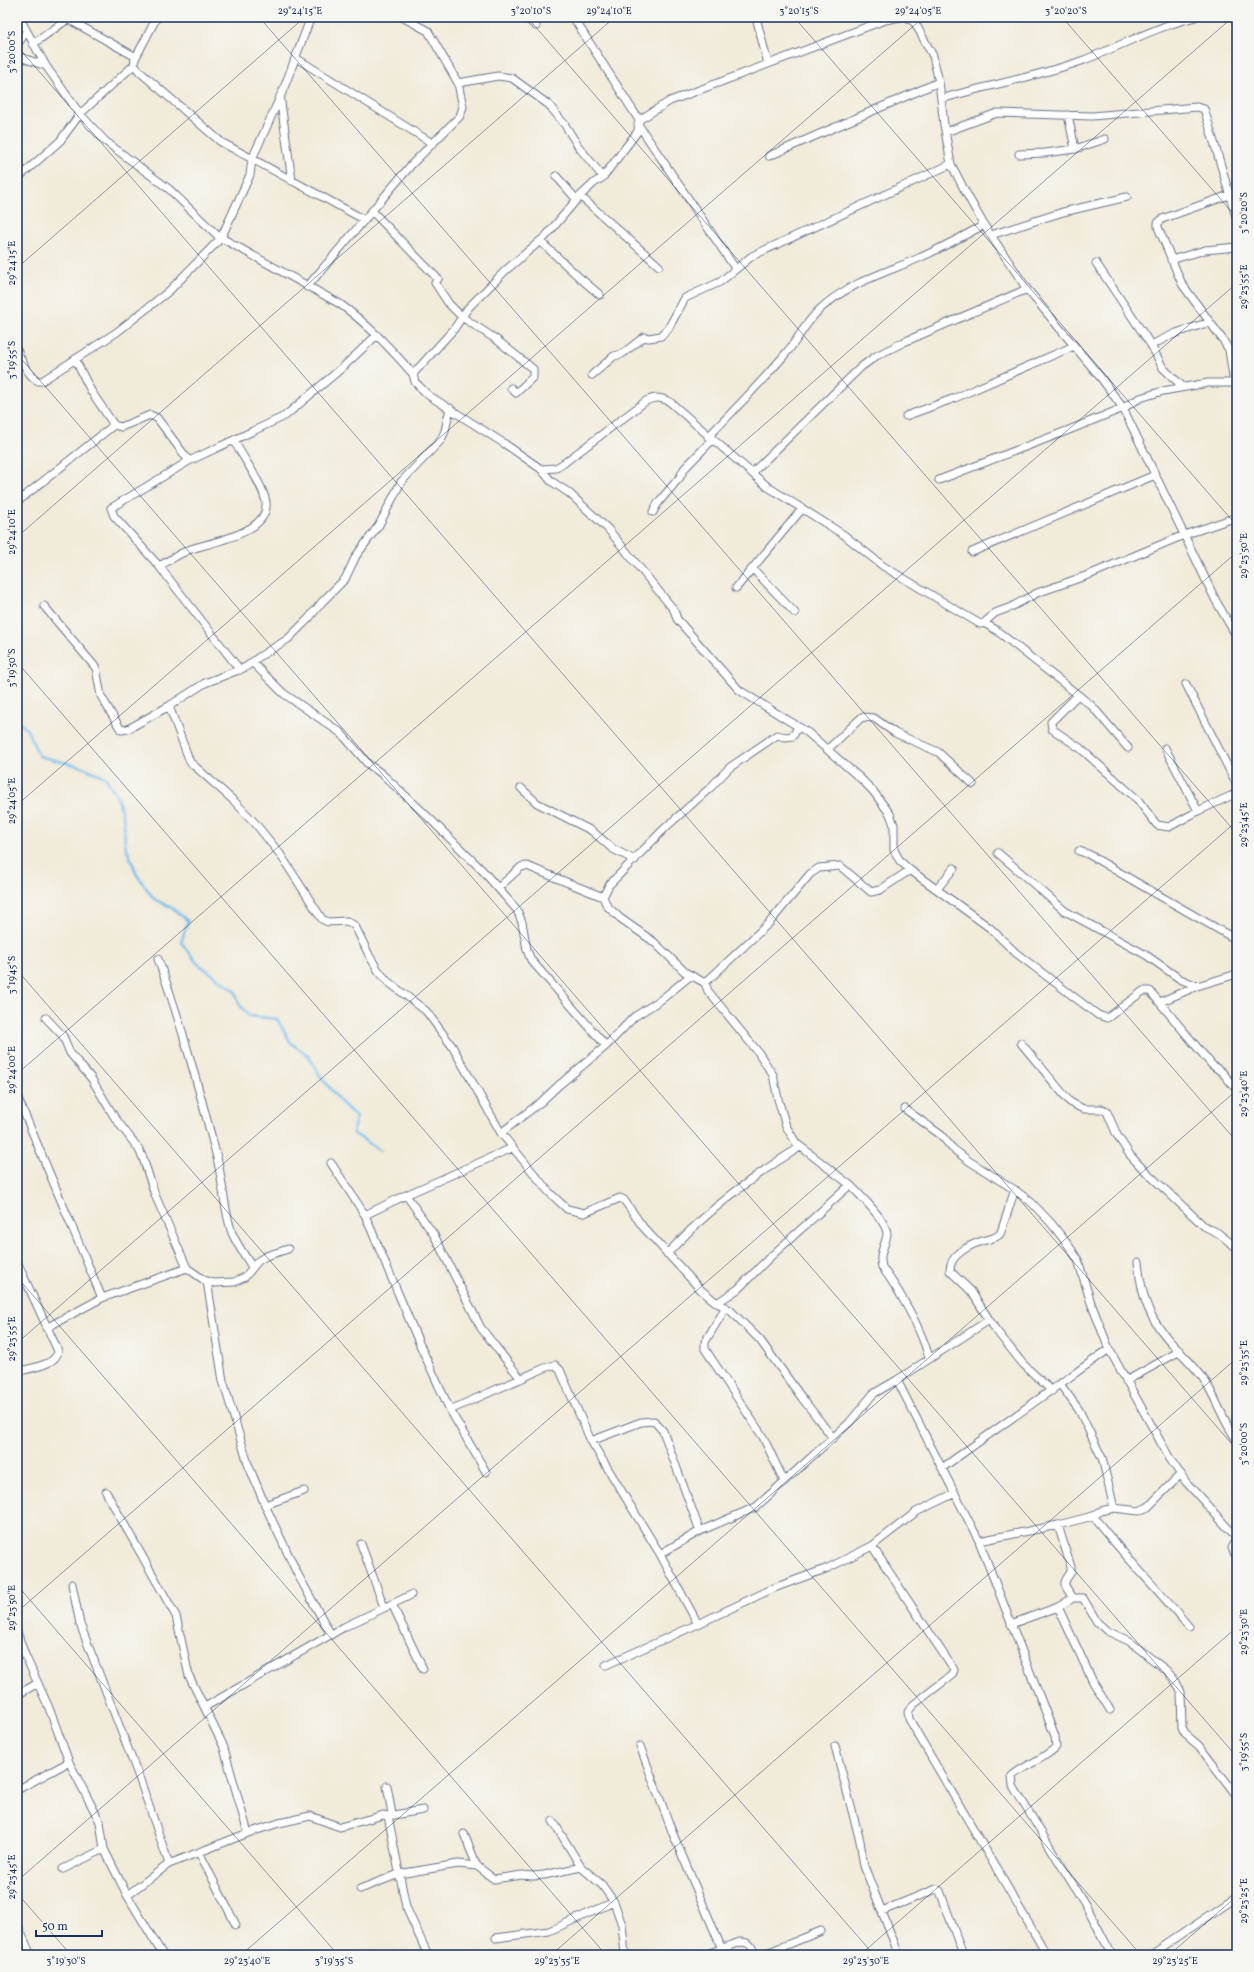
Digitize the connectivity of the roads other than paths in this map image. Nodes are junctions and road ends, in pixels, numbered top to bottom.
1 (19, 17) edge
2 (157, 17) edge
3 (311, 17) edge
4 (402, 17) edge
5 (525, 17) edge
6 (573, 17) edge
7 (756, 17) edge
8 (901, 17) edge
9 (1195, 17) edge
10 (909, 18) edge
11 (536, 26) dead end
12 (26, 32) junction
13 (33, 44) junction
14 (17, 45) edge
15 (17, 56) edge
16 (136, 56) junction
17 (296, 58) junction
18 (768, 64) junction
19 (134, 65) junction
20 (46, 66) junction
21 (939, 82) junction
22 (458, 83) junction
23 (280, 96) junction
24 (941, 100) junction
25 (80, 114) junction
26 (1068, 115) junction
27 (639, 122) junction
28 (946, 132) junction
29 (1105, 139) dead end
30 (432, 143) junction
31 (1075, 149) junction
32 (1019, 154) dead end
33 (769, 156) dead end
34 (252, 159) junction
35 (951, 164) junction
36 (556, 176) dead end
37 (603, 177) junction
38 (17, 179) edge
39 (292, 181) junction
40 (1229, 195) junction
41 (1127, 197) dead end
42 (579, 198) junction
43 (372, 211) junction
44 (365, 220) junction
45 (1237, 220) edge
46 (984, 225) junction
47 (991, 235) junction
48 (221, 238) junction
49 (540, 240) junction
50 (1237, 247) edge
51 (1171, 260) junction
52 (1096, 263) dead end
53 (659, 266) dead end
54 (735, 268) junction
55 (307, 287) junction
56 (1027, 289) junction
57 (600, 294) dead end
58 (462, 317) junction
59 (1210, 322) junction
60 (378, 335) junction
61 (1150, 345) junction
62 (1074, 346) junction
63 (17, 350) edge
64 (75, 359) junction
65 (413, 374) junction
66 (592, 375) dead end
67 (1236, 383) edge
68 (1183, 387) junction
69 (511, 388) dead end
70 (450, 408) junction
71 (1123, 408) junction
72 (906, 416) dead end
73 (114, 425) junction
74 (710, 438) junction
75 (234, 441) junction
76 (189, 461) junction
77 (556, 468) junction
78 (541, 469) junction
79 (752, 473) junction
80 (1155, 475) junction
81 (939, 480) dead end
82 (551, 481) junction
83 (17, 502) edge
84 (802, 508) junction
85 (653, 512) dead end
86 (1237, 517) edge
87 (1184, 535) junction
88 (972, 552) dead end
89 (159, 566) junction
90 (753, 569) junction
91 (736, 588) dead end
92 (44, 606) dead end
93 (795, 613) dead end
94 (984, 623) junction
95 (1237, 637) edge
96 (252, 662) junction
97 (240, 670) junction
98 (1186, 684) dead end
99 (1078, 695) junction
100 (168, 706) junction
101 (798, 727) junction
102 (1128, 748) dead end
103 (1164, 748) dead end
104 (828, 750) junction
105 (973, 784) dead end
106 (1237, 785) edge
107 (521, 788) dead end
108 (1237, 794) edge
109 (1198, 811) junction
110 (1079, 851) dead end
111 (998, 853) dead end
112 (635, 860) junction
113 (954, 868) dead end
114 (910, 870) junction
115 (498, 888) junction
116 (937, 890) junction
117 (603, 897) junction
118 (1237, 940) edge
119 (158, 959) dead end
120 (1237, 974) edge
121 (690, 976) junction
122 (705, 983) junction
123 (1197, 986) junction
124 (1160, 1002) junction
125 (46, 1018) dead end
126 (1021, 1043) dead end
127 (606, 1046) junction
128 (1237, 1090) edge
129 (17, 1096) edge
130 (905, 1109) dead end
131 (501, 1133) junction
132 (800, 1147) junction
133 (512, 1148) junction
134 (331, 1163) dead end
135 (850, 1185) junction
136 (1015, 1190) junction
137 (406, 1195) junction
138 (365, 1215) junction
139 (1237, 1248) edge
140 (288, 1249) dead end
141 (667, 1254) junction
142 (17, 1262) edge
143 (1138, 1262) dead end
144 (252, 1267) junction
145 (188, 1268) junction
146 (207, 1281) junction
147 (102, 1298) junction
148 (717, 1304) junction
149 (726, 1307) junction
150 (989, 1320) junction
151 (46, 1328) junction
152 (1109, 1349) junction
153 (1180, 1351) junction
154 (929, 1357) junction
155 (17, 1372) edge
156 (521, 1379) junction
157 (897, 1380) junction
158 (1126, 1381) junction
159 (1060, 1384) junction
160 (1052, 1391) junction
161 (450, 1410) junction
162 (833, 1438) junction
163 (1237, 1440) edge
164 (591, 1441) junction
165 (942, 1468) junction
166 (486, 1472) dead end
167 (1181, 1474) junction
168 (784, 1481) junction
169 (304, 1491) dead end
170 (106, 1492) dead end
171 (955, 1493) junction
172 (264, 1505) junction
173 (1114, 1508) junction
174 (1093, 1516) junction
175 (1058, 1525) junction
176 (700, 1530) junction
177 (1237, 1538) edge
178 (978, 1541) junction
179 (361, 1544) dead end
180 (872, 1546) junction
181 (660, 1554) junction
182 (1237, 1557) edge
183 (72, 1584) dead end
184 (411, 1595) dead end
185 (1073, 1598) junction
186 (392, 1604) junction
187 (384, 1607) junction
188 (1058, 1607) junction
189 (698, 1624) junction
190 (1011, 1624) junction
191 (1189, 1627) dead end
192 (17, 1632) edge
193 (331, 1635) junction
194 (606, 1665) dead end
195 (423, 1669) dead end
196 (38, 1682) junction
197 (17, 1695) edge
198 (205, 1707) junction
199 (1110, 1710) dead end
200 (640, 1746) dead end
201 (835, 1746) dead end
202 (69, 1762) junction
203 (387, 1786) dead end
204 (17, 1790) edge
205 (1237, 1796) edge
206 (423, 1810) dead end
207 (390, 1815) junction
208 (553, 1821) dead end
209 (248, 1833) junction
210 (464, 1834) dead end
211 (104, 1849) junction
212 (199, 1852) junction
213 (169, 1864) junction
214 (477, 1866) junction
215 (581, 1867) junction
216 (63, 1869) dead end
217 (399, 1874) junction
218 (360, 1889) dead end
219 (126, 1895) junction
220 (1237, 1896) edge
221 (614, 1902) junction
222 (882, 1911) junction
223 (17, 1924) edge
224 (236, 1925) dead end
225 (821, 1931) dead end
226 (496, 1938) dead end
227 (722, 1949) junction
228 (31, 1955) edge
229 (163, 1955) edge
230 (428, 1955) edge
231 (625, 1955) edge
232 (704, 1955) edge
233 (755, 1955) edge
234 (762, 1955) edge
235 (899, 1955) edge
236 (963, 1955) edge
237 (1047, 1955) edge
238 (1112, 1955) edge
239 (1152, 1955) edge

1 - 12 street
2 - 16 street
3 - 17 street
4 - 22 street
5 - 11 street
6 - 27 street
7 - 18 street
8 - 18 street
9 - 24 street
10 - 21 street
12 - 13 street
12 - 14 street
13 - 16 street
13 - 20 street
15 - 20 street
16 - 19 street
17 - 23 street
17 - 30 street
18 - 27 street
19 - 25 street
19 - 34 street
20 - 25 street
21 - 24 street
21 - 33 street
22 - 30 street
22 - 37 street
23 - 34 street
23 - 39 street
24 - 28 street
25 - 38 street
25 - 48 street
26 - 28 street
26 - 31 street
26 - 40 street
27 - 37 street
27 - 54 street
28 - 35 street
29 - 31 street
30 - 43 street
31 - 32 street
34 - 39 street
34 - 48 street
35 - 46 street
35 - 54 street
36 - 42 street
37 - 42 street
39 - 44 street
40 - 45 street
40 - 51 street
41 - 47 street
42 - 49 street
42 - 53 street
43 - 44 street
43 - 58 street
44 - 55 street
46 - 47 street
46 - 74 street
47 - 56 street
48 - 55 street
48 - 64 street
49 - 57 street
49 - 58 street
50 - 51 street
51 - 59 street
52 - 61 street
54 - 66 street
55 - 60 street
56 - 62 street
56 - 79 street
58 - 65 street
58 - 69 street
59 - 61 street
59 - 67 street
60 - 65 street
60 - 75 street
61 - 68 street
62 - 71 street
62 - 72 street
63 - 64 street
64 - 73 street
65 - 70 street
67 - 68 street
68 - 71 street
70 - 78 street
70 - 96 street
71 - 80 street
71 - 81 street
73 - 76 street
73 - 83 street
74 - 77 street
74 - 79 street
74 - 85 street
75 - 76 street
75 - 89 street
76 - 89 street
77 - 78 street
77 - 82 street
78 - 82 street
79 - 84 street
80 - 87 street
80 - 88 street
82 - 101 street
84 - 90 street
84 - 94 street
86 - 87 street
87 - 94 street
87 - 95 street
89 - 97 street
90 - 91 street
90 - 93 street
92 - 100 street
94 - 99 street
96 - 97 street
96 - 115 street
97 - 100 street
98 - 106 street
99 - 102 street
99 - 109 street
100 - 131 street
101 - 104 street
101 - 112 street
103 - 109 street
104 - 105 street
104 - 114 street
107 - 112 street
108 - 109 street
110 - 118 street
111 - 123 street
112 - 117 street
113 - 116 street
114 - 116 street
114 - 122 street
115 - 117 street
115 - 127 street
116 - 124 street
117 - 121 street
119 - 144 street
120 - 123 street
121 - 122 street
121 - 127 street
122 - 132 street
123 - 124 street
124 - 128 street
125 - 145 street
126 - 139 street
127 - 131 street
129 - 147 street
130 - 136 street
131 - 133 street
132 - 135 street
132 - 141 street
133 - 137 street
133 - 141 street
134 - 138 street
135 - 148 street
135 - 154 street
136 - 150 street
136 - 152 street
137 - 138 street
137 - 156 street
138 - 161 street
140 - 144 street
141 - 148 street
142 - 151 street
143 - 153 street
144 - 146 street
145 - 146 street
145 - 147 street
146 - 172 street
147 - 151 street
148 - 149 street
149 - 162 street
149 - 168 street
150 - 154 street
150 - 160 street
151 - 155 street
152 - 158 street
152 - 159 street
153 - 158 street
153 - 163 street
154 - 157 street
156 - 161 street
156 - 164 street
157 - 162 street
157 - 165 street
158 - 167 street
159 - 160 street
159 - 173 street
160 - 165 street
161 - 166 street
162 - 168 street
164 - 176 street
164 - 181 street
165 - 171 street
167 - 173 street
167 - 177 street
168 - 176 street
169 - 172 street
170 - 198 street
171 - 178 street
171 - 180 street
172 - 193 street
173 - 174 street
174 - 175 street
174 - 191 street
175 - 178 street
175 - 185 street
176 - 181 street
177 - 182 street
178 - 190 street
179 - 187 street
180 - 189 street
180 - 237 street
181 - 189 street
183 - 213 street
184 - 186 street
185 - 188 street
185 - 205 street
186 - 187 street
186 - 195 street
187 - 193 street
188 - 190 street
188 - 199 street
189 - 194 street
190 - 238 street
192 - 196 street
193 - 198 street
196 - 197 street
196 - 202 street
198 - 209 street
200 - 227 street
201 - 222 street
202 - 204 street
202 - 211 street
203 - 207 street
206 - 207 street
207 - 209 street
207 - 217 street
208 - 215 street
209 - 212 street
210 - 214 street
211 - 216 street
211 - 219 street
212 - 213 street
212 - 224 street
213 - 219 street
214 - 215 street
214 - 217 street
215 - 221 street
217 - 218 street
217 - 230 street
219 - 229 street
220 - 239 street
221 - 226 street
221 - 231 street
222 - 235 street
222 - 236 street
223 - 228 street
225 - 234 street
227 - 232 street
227 - 233 street

